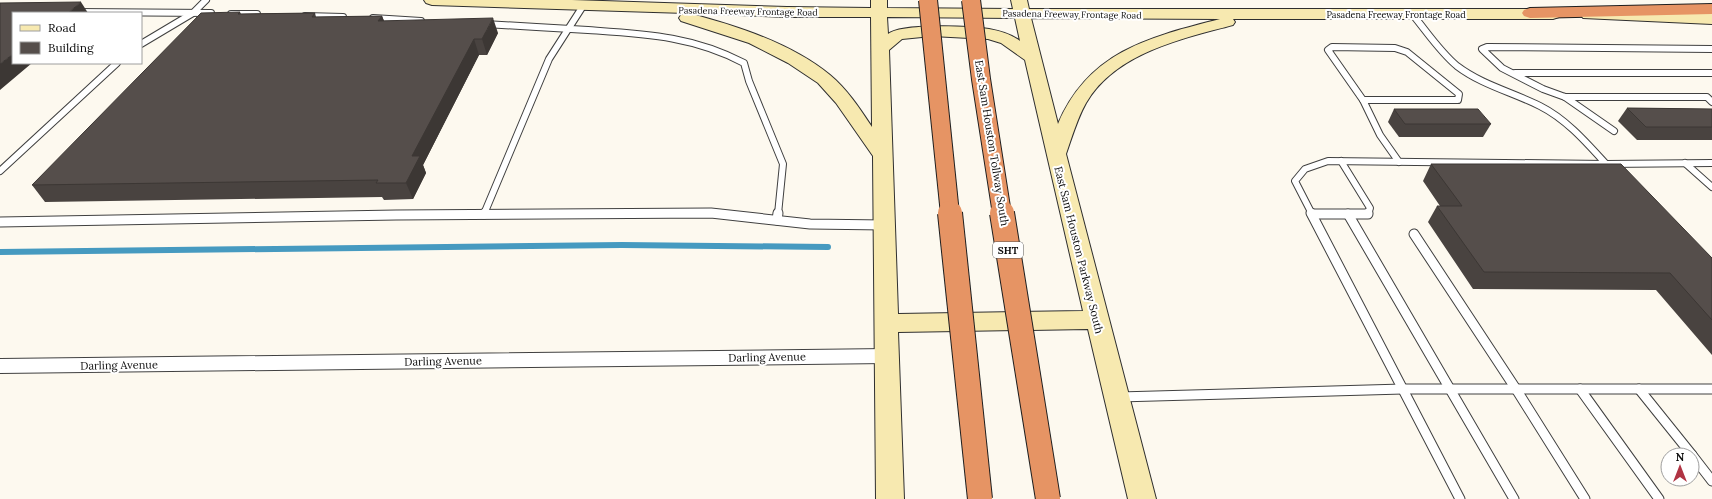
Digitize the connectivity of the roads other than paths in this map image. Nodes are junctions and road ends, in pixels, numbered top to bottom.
1 (206, 0) edge
2 (432, 0) edge
3 (833, 0) edge
4 (928, 0) edge
5 (971, 0) edge
6 (1063, 0) edge
7 (583, 6) junction
8 (879, 6) edge
9 (1021, 7) edge
10 (656, 8) junction
11 (1712, 9) edge
12 (787, 12) junction
13 (142, 13) edge
14 (193, 13) junction
15 (216, 13) edge
16 (1530, 13) junction
17 (223, 14) edge
18 (1120, 14) junction
19 (1309, 14) junction
20 (262, 15) edge
21 (1414, 15) junction
22 (300, 16) edge
23 (346, 17) edge
24 (370, 18) edge
25 (1712, 19) edge
26 (425, 21) edge
27 (480, 24) edge
28 (568, 30) junction
29 (142, 43) edge
30 (880, 48) junction
31 (1712, 49) edge
32 (1033, 58) junction
33 (116, 64) edge
34 (1712, 73) edge
35 (1512, 74) junction
36 (1565, 97) junction
37 (1710, 99) edge
38 (1363, 100) junction
39 (1614, 131) dead end
40 (1056, 154) junction
41 (882, 155) junction
42 (1341, 161) junction
43 (1399, 162) junction
44 (1685, 163) junction
45 (1712, 163) edge
46 (1606, 164) junction
47 (0, 171) edge
48 (1622, 180) edge
49 (1712, 187) edge
50 (484, 214) junction
51 (1312, 214) junction
52 (1348, 214) junction
53 (777, 220) junction
54 (0, 222) edge
55 (884, 225) junction
56 (1414, 234) dead end
57 (1097, 320) junction
58 (886, 323) junction
59 (887, 356) junction
60 (0, 366) edge
61 (1403, 389) junction
62 (1450, 389) junction
63 (1516, 389) junction
64 (1580, 389) junction
65 (1639, 389) junction
66 (1712, 389) edge
67 (1116, 397) junction
68 (1686, 447) edge
69 (1700, 465) edge
70 (1712, 480) edge
71 (890, 499) edge
72 (980, 499) edge
73 (1048, 499) edge
74 (1142, 499) edge
75 (1460, 499) edge
76 (1514, 499) edge
77 (1586, 499) edge
78 (1659, 499) edge

1 - 14 lane
2 - 7 main road, Pasadena Freeway Frontage Road
3 - 12 main road
4 - 72 highway, bridge
5 - 73 highway, East Sam Houston Tollway South / SHT, bridge
6 - 18 main road
7 - 10 main road, Pasadena Freeway Frontage Road
7 - 28 lane
8 - 9 main road, Pasadena Freeway Frontage Road
8 - 12 main road, Pasadena Freeway Frontage Road
8 - 30 main road
9 - 18 main road, Pasadena Freeway Frontage Road
9 - 32 main road, East Sam Houston Parkway South
10 - 12 main road, Pasadena Freeway Frontage Road
10 - 41 main road
11 - 16 highway
13 - 14 lane
14 - 15 lane
14 - 29 lane
16 - 21 main road, Pasadena Freeway Frontage Road
16 - 25 main road, Pasadena Freeway Frontage Road
17 - 20 lane
18 - 19 main road, Pasadena Freeway Frontage Road
19 - 21 main road, Pasadena Freeway Frontage Road
19 - 40 main road
21 - 46 lane
22 - 23 lane
24 - 26 lane
27 - 28 lane
28 - 50 lane
28 - 53 lane
30 - 32 main road
30 - 41 main road
31 - 35 lane
32 - 40 main road, East Sam Houston Parkway South
33 - 47 lane
34 - 35 lane
35 - 36 lane
36 - 37 lane
36 - 39 lane
38 - 38 lane
38 - 43 lane
40 - 57 main road, East Sam Houston Parkway South
41 - 55 main road
42 - 43 lane
42 - 51 lane
42 - 52 lane
43 - 46 lane
44 - 45 lane
44 - 46 lane
44 - 49 lane
46 - 48 lane
50 - 53 lane
50 - 54 lane
51 - 52 lane
51 - 61 lane
52 - 62 lane
53 - 55 lane
55 - 58 main road
56 - 63 lane
57 - 58 main road
57 - 67 main road, East Sam Houston Parkway South
58 - 59 main road
59 - 60 street, Darling Avenue
59 - 71 main road
61 - 62 lane
61 - 67 lane
61 - 75 lane
62 - 63 lane
62 - 76 lane
63 - 64 lane
63 - 77 lane
64 - 65 lane
64 - 78 lane
65 - 66 lane
65 - 68 lane
67 - 74 main road, East Sam Houston Parkway South
69 - 70 lane

